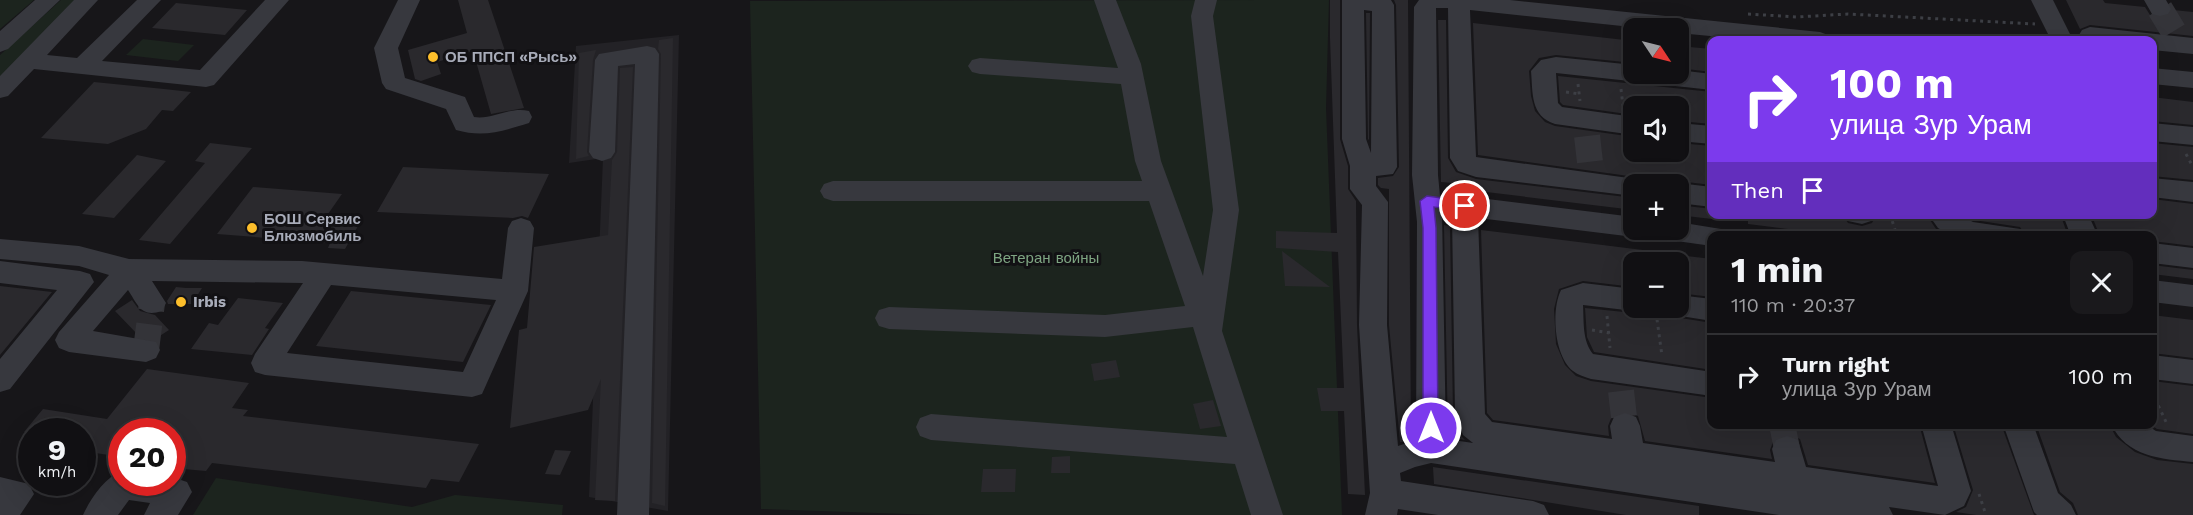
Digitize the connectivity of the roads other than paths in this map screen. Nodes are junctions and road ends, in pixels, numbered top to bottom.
1 (49, 0) edge
2 (87, 0) edge
3 (150, 0) edge
4 (278, 0) edge
5 (409, 0) edge
6 (1105, 0) edge
7 (1206, 0) edge
8 (1353, 1) edge
9 (1444, 1) edge
10 (2039, 10) edge
11 (2090, 35) dead end
12 (1781, 36) edge
13 (2059, 36) edge
14 (2101, 36) edge
15 (2183, 41) edge
16 (2157, 42) edge
17 (0, 44) edge
18 (28, 61) junction
19 (84, 65) junction
20 (980, 66) dead end
21 (1132, 77) junction
22 (2157, 77) edge
23 (1707, 81) edge
24 (2193, 81) edge
25 (0, 90) edge
26 (520, 117) dead end
27 (1623, 126) edge
28 (2157, 132) edge
29 (1689, 133) edge
30 (1707, 135) edge
31 (2193, 136) edge
32 (602, 152) dead end
33 (1623, 184) edge
34 (2157, 188) edge
35 (833, 191) dead end
36 (1159, 191) junction
37 (2193, 192) edge
38 (1689, 194) edge
39 (1707, 196) edge
40 (1427, 201) junction
41 (1465, 206) junction
42 (1946, 219) edge
43 (1623, 226) edge
44 (521, 228) dead end
45 (1972, 231) edge
46 (1689, 233) edge
47 (47, 234) dead end
48 (1707, 235) edge
49 (6, 248) edge
50 (2157, 254) edge
51 (2193, 258) edge
52 (129, 270) junction
53 (324, 274) junction
54 (514, 291) junction
55 (2157, 292) edge
56 (2193, 296) edge
57 (1623, 299) edge
58 (152, 303) tunnel mouth
59 (1689, 307) edge
60 (1707, 309) edge
61 (889, 318) dead end
62 (1205, 323) junction
63 (146, 350) dead end
64 (2157, 368) edge
65 (2193, 372) edge
66 (0, 380) edge
67 (1707, 383) edge
68 (1625, 426) tunnel mouth
69 (930, 427) dead end
70 (1938, 429) edge
71 (2020, 429) edge
72 (2129, 429) edge
73 (1787, 449) tunnel mouth
74 (1431, 450) junction
75 (1248, 452) junction
76 (1629, 456) junction
77 (2190, 456) edge
78 (1794, 480) junction
79 (0, 491) edge
80 (1384, 491) edge
81 (1, 515) edge
82 (99, 515) edge
83 (160, 515) edge
84 (633, 515) edge
85 (1267, 515) edge
86 (1533, 515) edge
87 (1877, 515) edge
88 (2060, 515) edge

1 - 17 street
2 - 18 street
3 - 19 street
4 - 19 street
5 - 26 street
6 - 21 street
7 - 62 street
8 - 80 street
9 - 12 street
9 - 33 street
9 - 40 street
10 - 13 street
11 - 14 street
15 - 16 street
18 - 19 street
18 - 25 street
20 - 21 street
21 - 36 street
22 - 24 street
23 - 27 street
28 - 31 street
29 - 30 street
32 - 84 street
34 - 37 street
35 - 36 street
36 - 62 street
38 - 39 street
40 - 41 street
40 - 74 street
41 - 43 street
41 - 76 street
42 - 45 street
44 - 54 street
46 - 48 street
47 - 49 street
49 - 52 street
49 - 66 street
50 - 51 street
52 - 53 street
52 - 58 street
52 - 63 street
53 - 54 street
53 - 54 street
55 - 56 street
57 - 67 street
59 - 60 street
61 - 62 street
62 - 75 street
64 - 65 street
68 - 76 street
69 - 75 street
70 - 78 street
71 - 88 street
72 - 77 street
73 - 78 street
74 - 80 street
74 - 87 street
75 - 85 street
76 - 78 street
79 - 81 street
80 - 86 street
82 - 83 street

